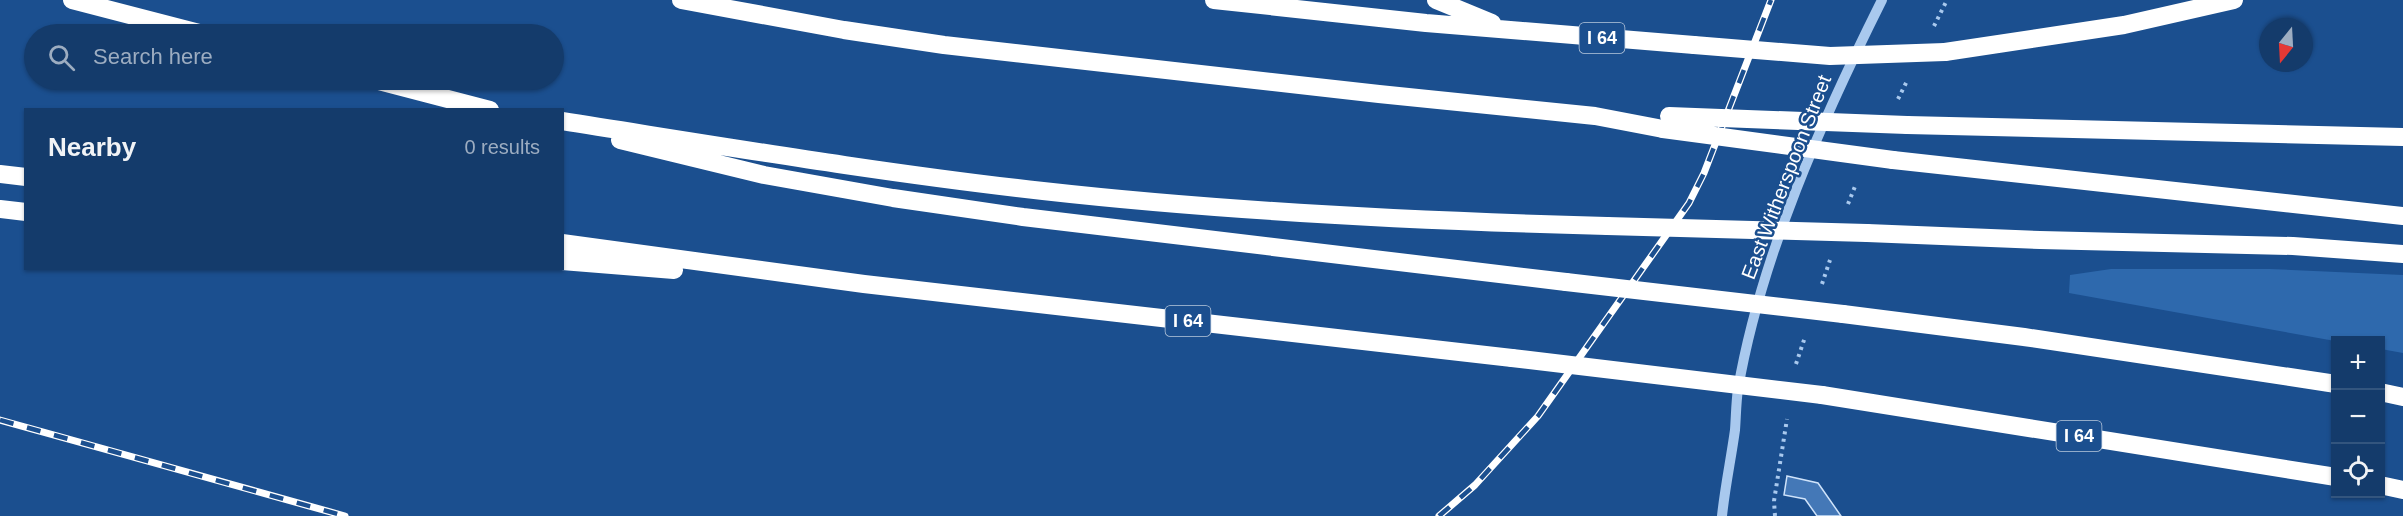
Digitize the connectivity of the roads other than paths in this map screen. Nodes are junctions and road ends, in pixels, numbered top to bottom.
1 (72, 0) edge
2 (681, 0) edge
3 (1214, 0) edge
4 (1436, 0) edge
5 (1882, 0) edge
6 (2234, 0) edge
7 (164, 24) edge
8 (1511, 30) junction
9 (414, 90) edge
10 (485, 108) edge
11 (564, 121) edge
12 (1666, 122) junction
13 (564, 127) edge
14 (2403, 137) edge
15 (0, 174) edge
16 (24, 177) edge
17 (0, 209) edge
18 (24, 212) edge
19 (2403, 216) edge
20 (564, 243) edge
21 (2403, 254) edge
22 (564, 261) edge
23 (864, 284) junction
24 (2331, 383) edge
25 (2385, 393) edge
26 (2403, 397) edge
27 (2331, 476) edge
28 (2385, 486) edge
29 (2403, 490) edge
30 (1722, 516) edge

1 - 7 highway
2 - 12 highway
3 - 8 highway, I 64
4 - 8 highway
5 - 30 street, East Witherspoon Street
6 - 8 highway, I 64, bridge
9 - 10 highway
11 - 21 highway, bridge
12 - 14 highway, bridge
12 - 19 highway, bridge
13 - 24 highway, bridge
15 - 16 highway
17 - 18 highway
20 - 23 highway, I 64
22 - 23 highway
23 - 27 highway, I 64, bridge
25 - 26 highway
28 - 29 highway

